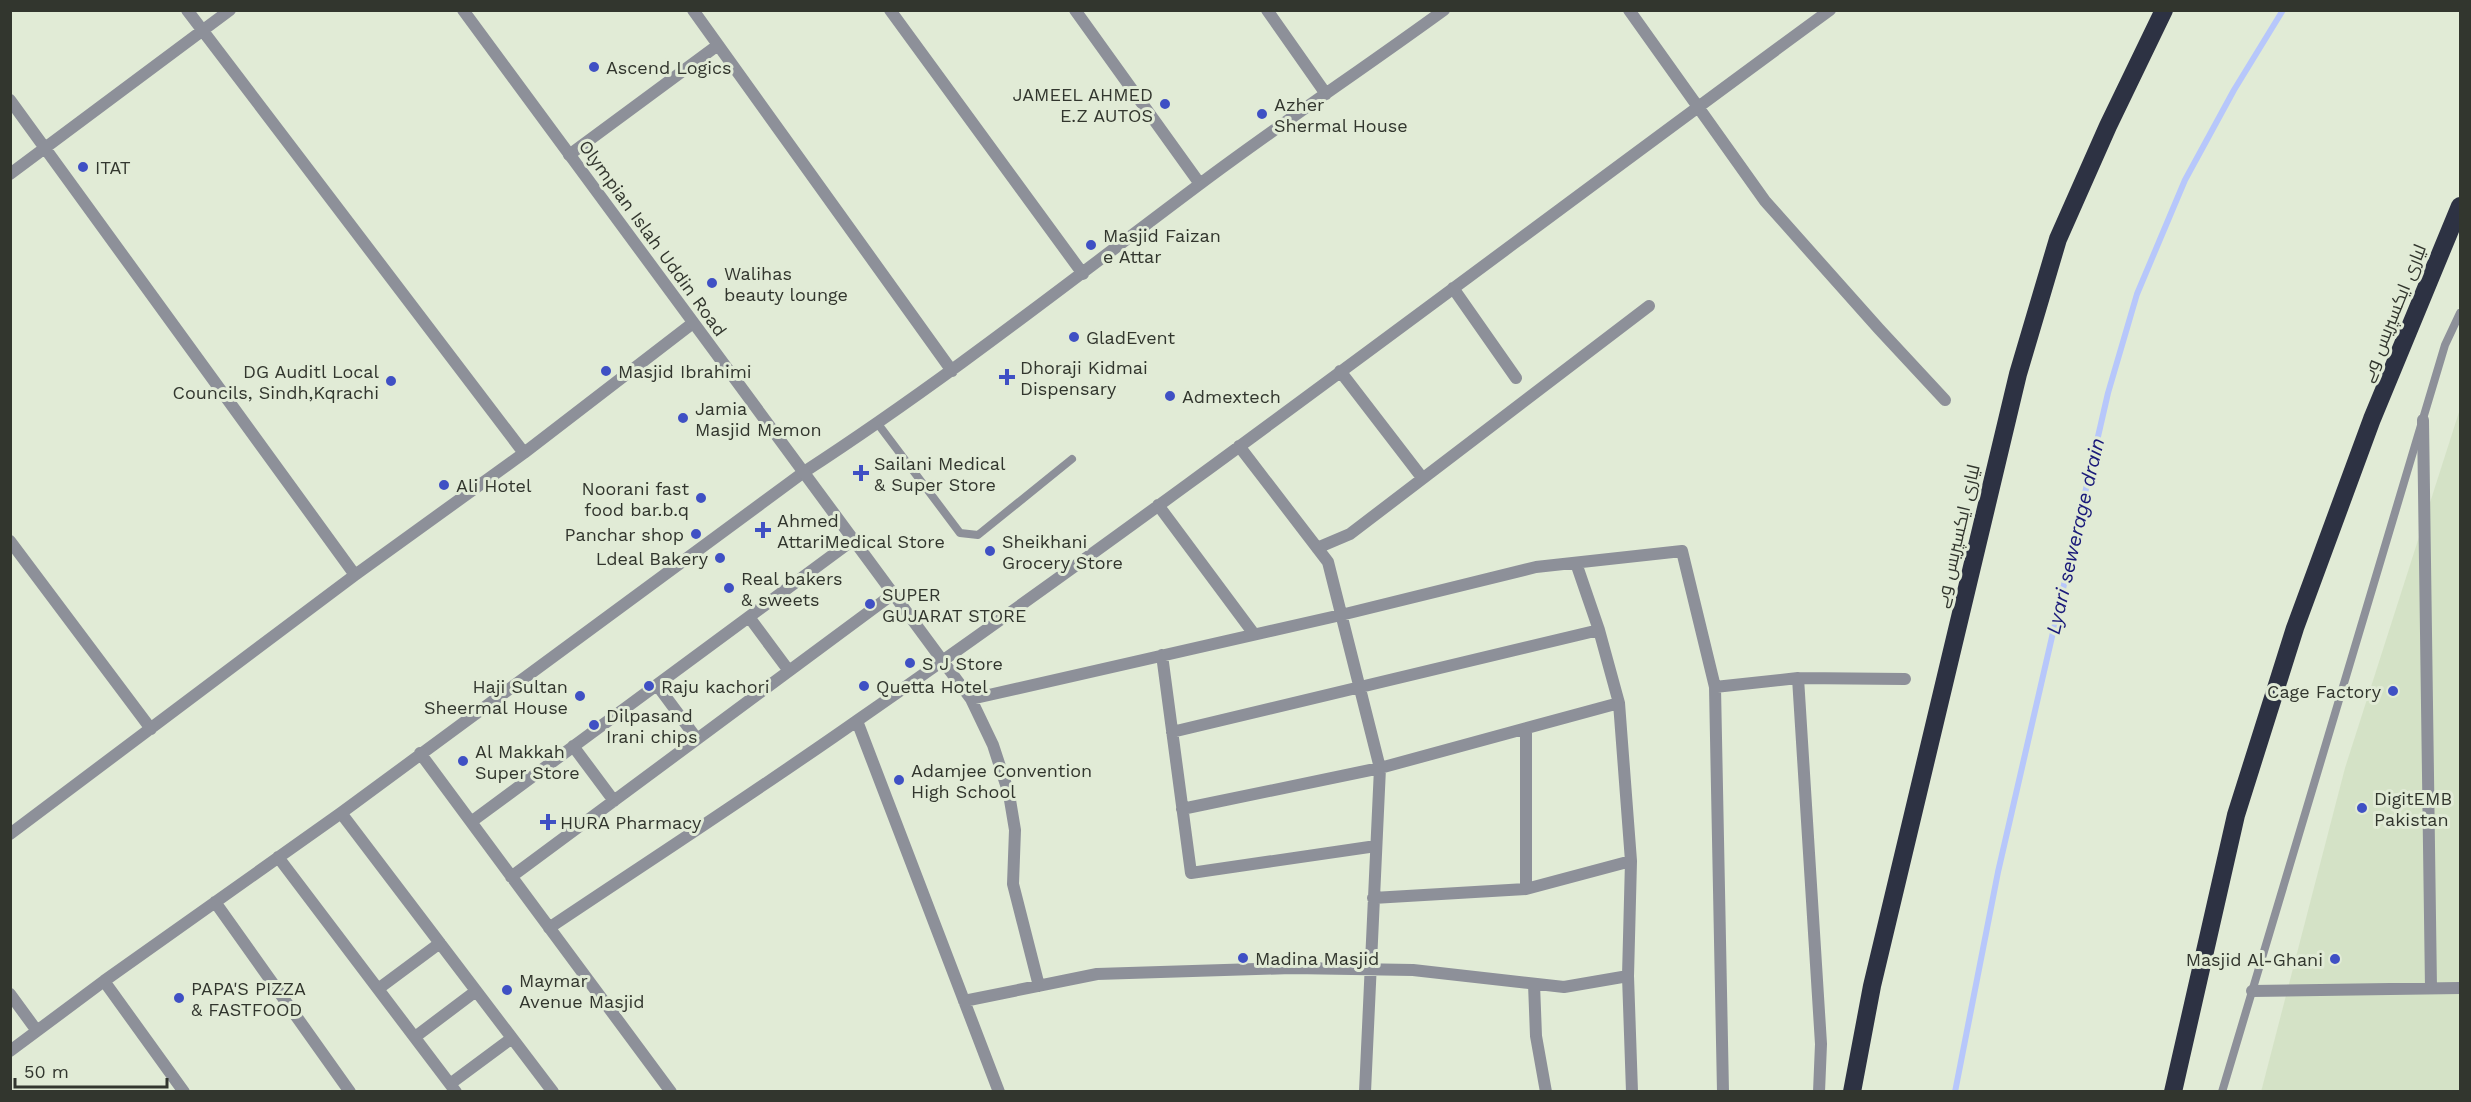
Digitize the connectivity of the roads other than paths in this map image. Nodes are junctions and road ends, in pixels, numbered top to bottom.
1 (187, 10) edge
2 (230, 10) edge
3 (463, 10) edge
4 (693, 10) edge
5 (890, 10) edge
6 (1075, 10) edge
7 (1267, 10) edge
8 (1629, 10) edge
9 (1830, 10) edge
10 (2164, 10) edge
11 (1440, 12) edge
12 (202, 31) junction
13 (718, 45) junction
14 (1326, 94) junction
15 (10, 100) edge
16 (1698, 106) junction
17 (45, 148) junction
18 (569, 155) junction
19 (10, 174) edge
20 (1200, 183) junction
21 (2460, 206) edge
22 (1083, 274) junction
23 (1453, 288) junction
24 (1649, 306) dead end
25 (2460, 313) edge
26 (693, 323) junction
27 (952, 371) junction
28 (1340, 371) junction
29 (1516, 378) dead end
30 (1945, 400) dead end
31 (2422, 420) junction
32 (878, 424) junction
33 (1239, 446) junction
34 (524, 453) junction
35 (1072, 459) dead end
36 (804, 472) junction
37 (1420, 475) dead end
38 (1158, 506) junction
39 (853, 540) junction
40 (10, 541) edge
41 (1317, 548) junction
42 (1576, 563) junction
43 (355, 575) junction
44 (893, 594) junction
45 (1341, 615) junction
46 (748, 617) junction
47 (1599, 630) junction
48 (1254, 634) junction
49 (1162, 655) junction
50 (942, 660) junction
51 (789, 671) junction
52 (1798, 678) junction
53 (1905, 679) dead end
54 (657, 685) junction
55 (1715, 687) junction
56 (1360, 688) junction
57 (971, 699) junction
58 (1619, 703) junction
59 (857, 721) junction
60 (151, 729) junction
61 (1526, 729) junction
62 (1172, 732) junction
63 (698, 739) junction
64 (573, 746) junction
65 (420, 753) junction
66 (1380, 768) junction
67 (614, 801) junction
68 (1182, 808) junction
69 (341, 813) junction
70 (471, 822) junction
71 (10, 834) edge
72 (1376, 846) junction
73 (278, 857) junction
74 (1631, 861) junction
75 (511, 876) junction
76 (1526, 889) junction
77 (1373, 898) junction
78 (216, 902) junction
79 (549, 928) junction
80 (440, 943) junction
81 (1370, 970) junction
82 (1628, 976) junction
83 (104, 981) junction
84 (1534, 984) junction
85 (1039, 986) junction
86 (2431, 988) junction
87 (2460, 988) edge
88 (378, 989) junction
89 (476, 991) junction
90 (2252, 991) junction
91 (10, 994) edge
92 (964, 1001) junction
93 (37, 1030) junction
94 (415, 1037) junction
95 (512, 1038) junction
96 (10, 1051) edge
97 (453, 1088) edge
98 (184, 1092) edge
99 (350, 1092) edge
100 (553, 1092) edge
101 (671, 1092) edge
102 (999, 1092) edge
103 (1365, 1092) edge
104 (1546, 1092) edge
105 (1632, 1092) edge
106 (1723, 1092) edge
107 (1818, 1092) edge
108 (1852, 1092) edge
109 (2173, 1092) edge
110 (2222, 1092) edge

1 - 12 street
2 - 12 street
3 - 18 street, Olympian Islah Uddin Road
4 - 13 street
5 - 22 street
6 - 20 street
7 - 14 street
8 - 16 street
9 - 16 street
10 - 108 highway, لیاری ایکسپریس وے
11 - 14 street
12 - 17 street
12 - 34 street
13 - 18 street
13 - 27 street
14 - 20 street
15 - 17 street
16 - 23 street
16 - 30 street
17 - 19 street
17 - 43 street
18 - 26 street, Olympian Islah Uddin Road
20 - 22 street
21 - 109 highway, لیاری ایکسپریس وے
22 - 27 street
23 - 28 street
23 - 29 street
24 - 41 street
25 - 31 lane
26 - 34 street
26 - 36 street, Olympian Islah Uddin Road
27 - 32 street
28 - 33 street
28 - 37 street
31 - 86 street
31 - 90 lane
32 - 35 lane
32 - 36 street
33 - 38 street
33 - 41 street
34 - 43 street
36 - 39 street, Olympian Islah Uddin Road
36 - 65 street
38 - 48 street
38 - 50 street
39 - 44 street, Olympian Islah Uddin Road
39 - 46 street
40 - 60 street
41 - 45 street
42 - 45 street
42 - 47 street
42 - 55 street
43 - 60 street
44 - 50 street, Olympian Islah Uddin Road
44 - 51 street
45 - 48 street
45 - 56 street
46 - 51 street
46 - 54 street
47 - 56 street
47 - 58 street
48 - 49 street
49 - 57 street
49 - 62 street
50 - 57 street, Olympian Islah Uddin Road
50 - 59 street
51 - 63 street
52 - 53 street
52 - 55 street
52 - 107 street
54 - 63 street
54 - 64 street
55 - 106 street
56 - 62 street
56 - 66 street
57 - 85 street, Olympian Islah Uddin Road
58 - 61 street
58 - 74 street
59 - 79 street
59 - 92 street
60 - 71 street
61 - 66 street
61 - 76 street
62 - 68 street
63 - 67 street
64 - 67 street
64 - 70 street
65 - 69 street
65 - 70 street
66 - 68 street
66 - 72 street
67 - 75 street
68 - 72 street
69 - 73 street
69 - 80 street
70 - 75 street
72 - 77 street
73 - 78 street
73 - 88 street
74 - 76 street
74 - 82 street
75 - 79 street
76 - 77 street
77 - 81 street
78 - 83 street
78 - 99 street
79 - 101 street
80 - 88 street
80 - 89 street
81 - 84 street
81 - 85 street
81 - 103 street
82 - 84 street
82 - 105 street
83 - 93 street
83 - 98 street
84 - 104 street
85 - 92 street
86 - 87 street
86 - 90 street
88 - 94 street
89 - 94 street
89 - 95 street
90 - 110 lane
91 - 93 street
92 - 102 street
93 - 96 street
94 - 97 street
95 - 97 street
95 - 100 street

